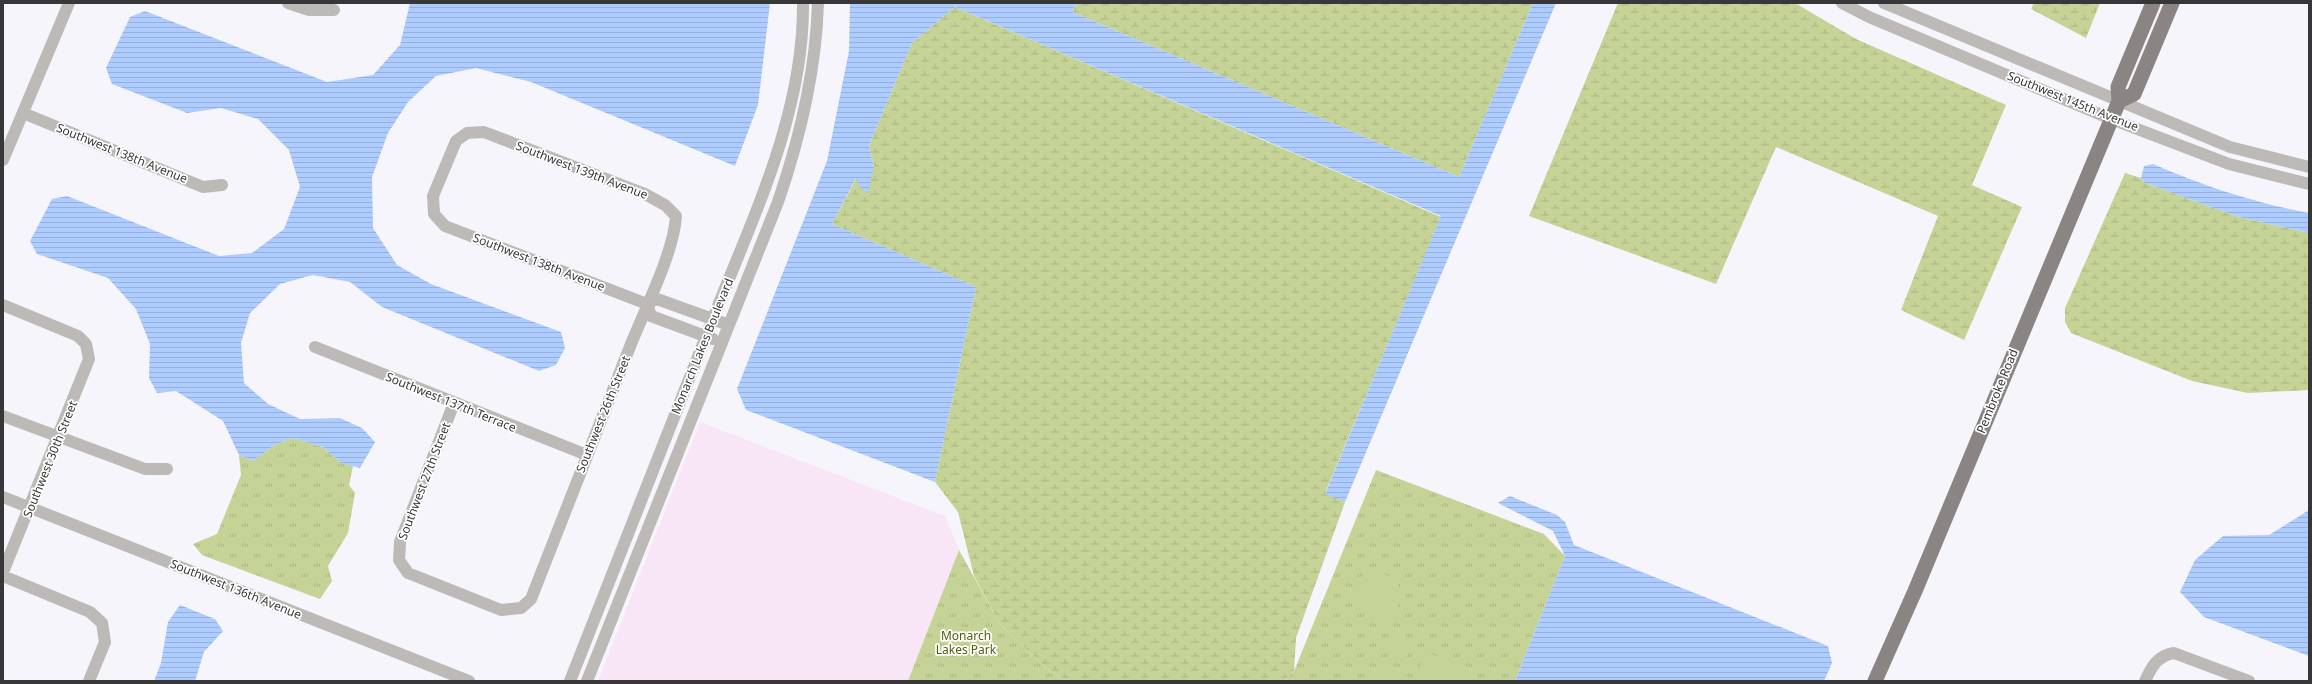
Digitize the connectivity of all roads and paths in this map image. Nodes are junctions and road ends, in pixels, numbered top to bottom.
1 (69, 3) edge
2 (288, 3) edge
3 (803, 3) edge
4 (818, 3) edge
5 (1842, 3) edge
6 (1884, 3) edge
7 (2153, 3) edge
8 (2172, 3) edge
9 (334, 10) dead end
10 (2119, 101) junction
11 (23, 113) junction
12 (2112, 118) junction
13 (782, 134) junction
14 (3, 160) edge
15 (2309, 167) edge
16 (2309, 184) edge
17 (222, 185) dead end
18 (434, 214) joint
19 (676, 216) joint
20 (764, 237) junction
21 (648, 304) junction
22 (670, 304) junction
23 (3, 305) edge
24 (663, 320) junction
25 (712, 320) junction
26 (729, 325) junction
27 (706, 336) junction
28 (722, 342) junction
29 (315, 347) dead end
30 (454, 403) junction
31 (3, 416) edge
32 (58, 438) junction
33 (587, 455) junction
34 (166, 469) dead end
35 (3, 497) edge
36 (31, 508) junction
37 (3, 572) edge
38 (3, 576) edge
39 (520, 608) joint
40 (89, 681) edge
41 (469, 681) edge
42 (570, 681) edge
43 (587, 681) edge
44 (1874, 681) edge
45 (2145, 681) edge
46 (2249, 681) edge

1 - 11 street
2 - 9 street
3 - 13 street, Monarch Lakes Boulevard
4 - 20 street, Monarch Lakes Boulevard
5 - 12 street, Southwest 145th Avenue
6 - 10 street, Southwest 145th Avenue
7 - 10 main road, Pembroke Road
8 - 10 main road
10 - 12 main road, Pembroke Road
10 - 15 street, Southwest 145th Avenue
11 - 14 street
11 - 17 street, Southwest 138th Avenue
12 - 16 street, Southwest 145th Avenue
12 - 44 main road, Pembroke Road
13 - 20 street
13 - 25 street, Monarch Lakes Boulevard
18 - 19 street, Southwest 139th Avenue
18 - 21 street, Southwest 138th Avenue
19 - 21 street, Southwest 26th Street
20 - 26 street, Monarch Lakes Boulevard
21 - 22 street, Southwest 138th Avenue
21 - 24 street
21 - 33 street, Southwest 26th Street
22 - 24 street
22 - 25 street, Southwest 138th Avenue
23 - 32 street, Southwest 30th Street
24 - 27 street
25 - 26 street, Southwest 138th Avenue
25 - 27 street, Monarch Lakes Boulevard
26 - 28 street, Monarch Lakes Boulevard
27 - 28 street
27 - 42 street, Monarch Lakes Boulevard
28 - 43 street, Monarch Lakes Boulevard
29 - 30 street, Southwest 137th Terrace
30 - 33 street, Southwest 137th Terrace
30 - 39 street, Southwest 27th Street
31 - 32 street
32 - 34 street
32 - 36 street, Southwest 30th Street
33 - 39 street, Southwest 26th Street
35 - 36 street, Southwest 136th Avenue
36 - 37 street, Southwest 30th Street
36 - 41 street, Southwest 136th Avenue
38 - 40 street
45 - 46 street

